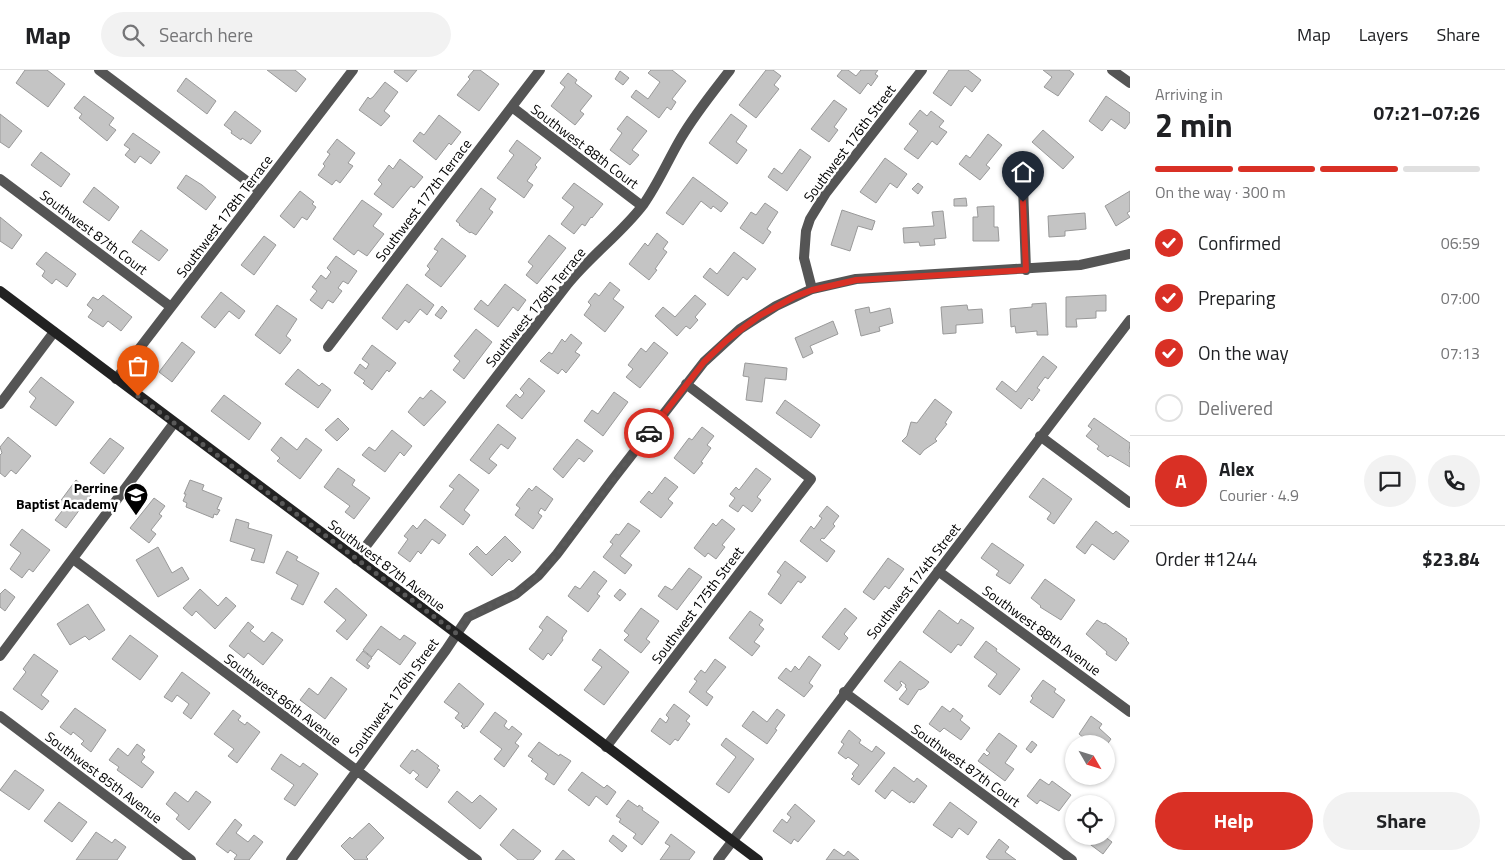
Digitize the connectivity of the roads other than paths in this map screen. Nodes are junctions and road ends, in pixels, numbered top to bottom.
1 (99, 70) edge
2 (540, 70) edge
3 (730, 70) edge
4 (922, 70) edge
5 (1112, 70) edge
6 (348, 72) edge
7 (1130, 83) edge
8 (512, 107) junction
9 (0, 179) edge
10 (1022, 186) dead end
11 (260, 191) junction
12 (642, 206) junction
13 (1130, 254) edge
14 (1026, 270) junction
15 (812, 290) junction
16 (0, 291) edge
17 (171, 307) junction
18 (1130, 320) edge
19 (54, 332) junction
20 (328, 348) dead end
21 (116, 379) junction
22 (686, 384) junction
23 (0, 404) edge
24 (174, 423) junction
25 (1040, 436) junction
26 (1130, 503) edge
27 (73, 559) junction
28 (356, 560) junction
29 (938, 571) junction
30 (456, 633) junction
31 (0, 656) edge
32 (844, 692) junction
33 (1130, 712) edge
34 (0, 716) edge
35 (606, 747) junction
36 (356, 770) junction
37 (733, 841) junction
38 (191, 860) edge
39 (290, 860) edge
40 (477, 860) edge
41 (718, 860) edge
42 (758, 860) edge
43 (1072, 860) edge

1 - 11 street
2 - 8 street, Southwest 177th Terrace
3 - 12 street, Southwest 176th Terrace
4 - 15 street, Southwest 176th Street
5 - 7 street
6 - 11 street, Southwest 178th Terrace
8 - 12 street, Southwest 88th Court
8 - 20 street, Southwest 177th Terrace
9 - 17 street, Southwest 87th Court
10 - 14 street
11 - 17 street, Southwest 178th Terrace
12 - 28 street, Southwest 176th Terrace
13 - 14 street
14 - 15 street
15 - 22 street, Southwest 176th Street
16 - 19 street, Southwest 87th Avenue
17 - 21 street, Southwest 178th Terrace
18 - 25 street, Southwest 174th Street
19 - 21 street, Southwest 87th Avenue
19 - 23 street
21 - 24 street, Southwest 87th Avenue
22 - 30 street, Southwest 176th Street
22 - 35 street, Southwest 175th Street
24 - 27 street
24 - 28 street, Southwest 87th Avenue
25 - 26 street
25 - 29 street, Southwest 174th Street
27 - 31 street
27 - 36 street, Southwest 86th Avenue
28 - 30 street, Southwest 87th Avenue
29 - 32 street, Southwest 174th Street
29 - 33 street, Southwest 88th Avenue
30 - 35 street, Southwest 87th Avenue
30 - 36 street, Southwest 176th Street
32 - 37 street, Southwest 174th Street
32 - 43 street, Southwest 87th Court
34 - 38 street, Southwest 85th Avenue
35 - 37 street, Southwest 87th Avenue
36 - 39 street, Southwest 176th Street
36 - 40 street, Southwest 86th Avenue
37 - 41 street, Southwest 174th Street
37 - 42 street, Southwest 87th Avenue

